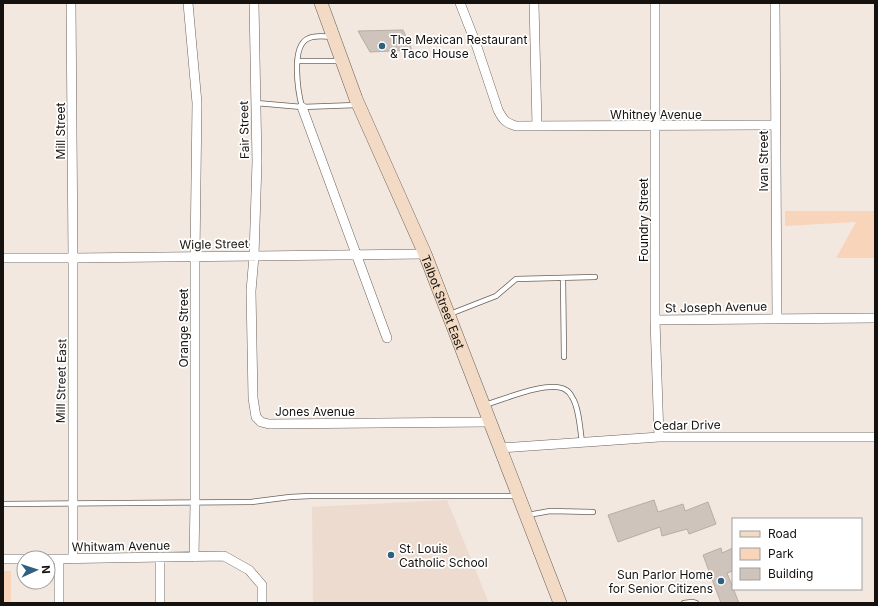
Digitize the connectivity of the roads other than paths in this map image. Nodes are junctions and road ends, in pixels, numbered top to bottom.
1 (71, 3) edge
2 (188, 3) edge
3 (254, 3) edge
4 (321, 3) edge
5 (460, 3) edge
6 (534, 3) edge
7 (656, 3) edge
8 (775, 3) edge
9 (333, 36) junction
10 (342, 61) junction
11 (297, 62) junction
12 (256, 103) junction
13 (359, 105) junction
14 (302, 107) junction
15 (775, 125) junction
16 (537, 126) junction
17 (655, 126) junction
18 (357, 254) junction
19 (425, 254) junction
20 (195, 256) junction
21 (254, 256) junction
22 (3, 258) edge
23 (73, 258) junction
24 (595, 277) dead end
25 (563, 278) junction
26 (448, 314) junction
27 (777, 318) junction
28 (875, 318) edge
29 (655, 320) junction
30 (387, 338) dead end
31 (564, 357) dead end
32 (483, 406) junction
33 (489, 422) junction
34 (659, 437) junction
35 (875, 437) edge
36 (582, 442) junction
37 (500, 448) junction
38 (518, 496) junction
39 (195, 503) junction
40 (3, 504) edge
41 (73, 504) junction
42 (593, 512) dead end
43 (526, 516) junction
44 (194, 557) junction
45 (160, 558) junction
46 (3, 559) edge
47 (16, 559) edge
48 (73, 559) junction
49 (58, 560) joint
50 (59, 603) edge
51 (160, 603) edge
52 (262, 603) edge
53 (560, 603) edge
54 (684, 603) edge
55 (696, 603) edge

1 - 23 street, Mill Street
2 - 20 street, Orange Street
3 - 12 street, Fair Street
4 - 9 main road, Talbot Street East
5 - 16 street, Whitney Avenue
6 - 16 street
7 - 17 street, Foundry Street
8 - 15 street, Ivan Street
9 - 10 main road, Talbot Street East
9 - 11 lane
10 - 11 lane
10 - 13 main road, Talbot Street East
11 - 14 lane
12 - 14 lane
12 - 21 street, Fair Street
13 - 14 lane
13 - 19 main road, Talbot Street East
14 - 18 street
15 - 17 street, Whitney Avenue
15 - 27 street, Ivan Street
16 - 17 street, Whitney Avenue
17 - 29 street, Foundry Street
18 - 19 street, Wigle Street
18 - 21 street, Wigle Street
18 - 30 street
19 - 26 main road, Talbot Street East
20 - 21 street, Wigle Street
20 - 23 street, Wigle Street
20 - 39 street, Orange Street
21 - 33 street, Jones Avenue
22 - 23 street, Wigle Street
23 - 41 street, Mill Street East
24 - 25 lane
25 - 26 lane
25 - 31 lane
26 - 32 main road, Talbot Street East
27 - 28 street, St Joseph Avenue
27 - 29 street, St Joseph Avenue
29 - 34 street, Foundry Street
32 - 33 main road, Talbot Street East
32 - 36 lane
33 - 37 main road, Talbot Street East
34 - 35 street, Cedar Drive
34 - 36 street, Cedar Drive
36 - 37 street, Cedar Drive
37 - 38 main road, Talbot Street East
38 - 39 lane
38 - 43 main road, Talbot Street East
39 - 41 lane
39 - 44 street, Orange Street
40 - 41 lane
41 - 48 street
42 - 43 lane
43 - 53 main road, Talbot Street East
44 - 45 street, Whitwam Avenue
44 - 52 street
45 - 48 street, Whitwam Avenue
45 - 51 street
46 - 47 street
48 - 49 street, Whitwam Avenue
49 - 50 street
54 - 55 lane

